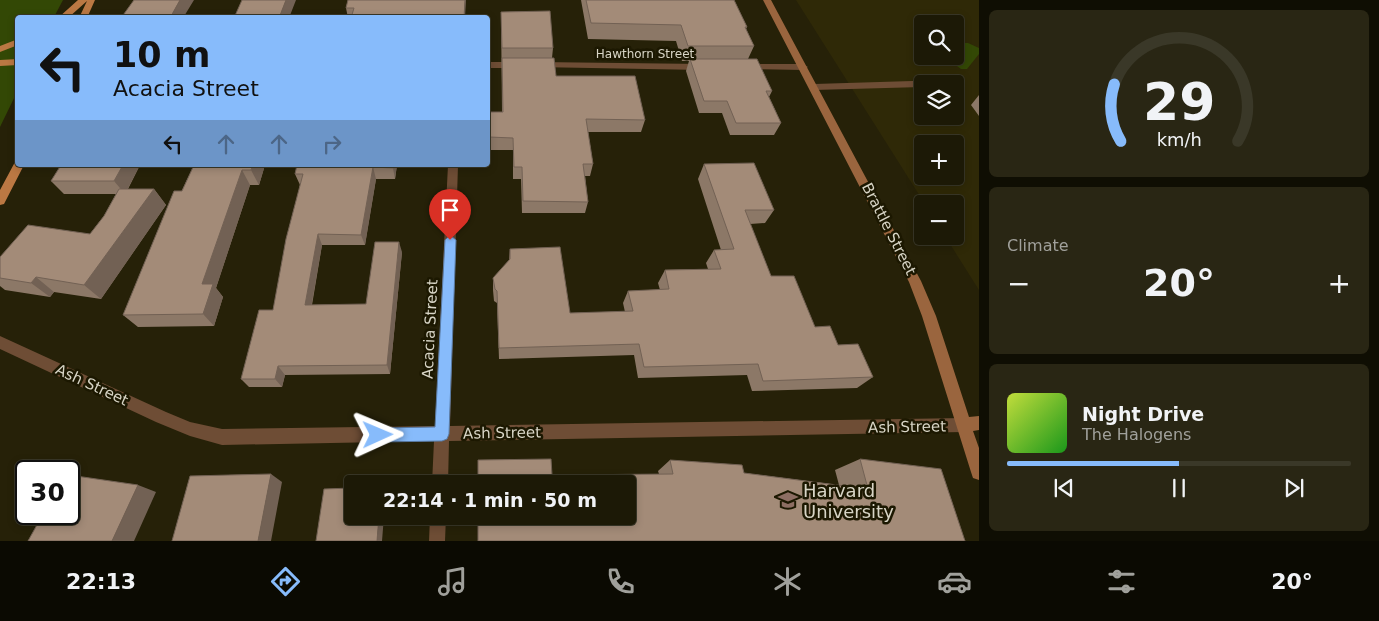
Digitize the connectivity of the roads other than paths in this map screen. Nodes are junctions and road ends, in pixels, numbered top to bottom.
1 (83, 0) edge
2 (91, 0) edge
3 (767, 0) edge
4 (66, 15) edge
5 (84, 15) edge
6 (15, 43) edge
7 (0, 49) edge
8 (15, 62) edge
9 (0, 63) edge
10 (490, 65) edge
11 (716, 67) edge
12 (736, 67) edge
13 (803, 67) junction
14 (914, 84) edge
15 (814, 87) junction
16 (18, 167) edge
17 (454, 167) edge
18 (0, 202) edge
19 (0, 342) edge
20 (972, 424) edge
21 (979, 433) edge
22 (442, 434) junction
23 (979, 472) edge
24 (440, 475) edge
25 (438, 525) edge
26 (437, 541) edge

1 - 4 main road
2 - 5 main road
3 - 13 main road, Brattle Street
6 - 7 main road
8 - 9 main road
10 - 11 street, Hawthorn Street
12 - 13 street
13 - 15 main road, Brattle Street
14 - 15 street
15 - 20 main road, Brattle Street
16 - 18 main road
17 - 22 street, Acacia Street
19 - 22 street, Ash Street
20 - 21 main road
20 - 22 street, Ash Street
20 - 23 main road, Brattle Street
22 - 24 street, Acacia Street
25 - 26 street

